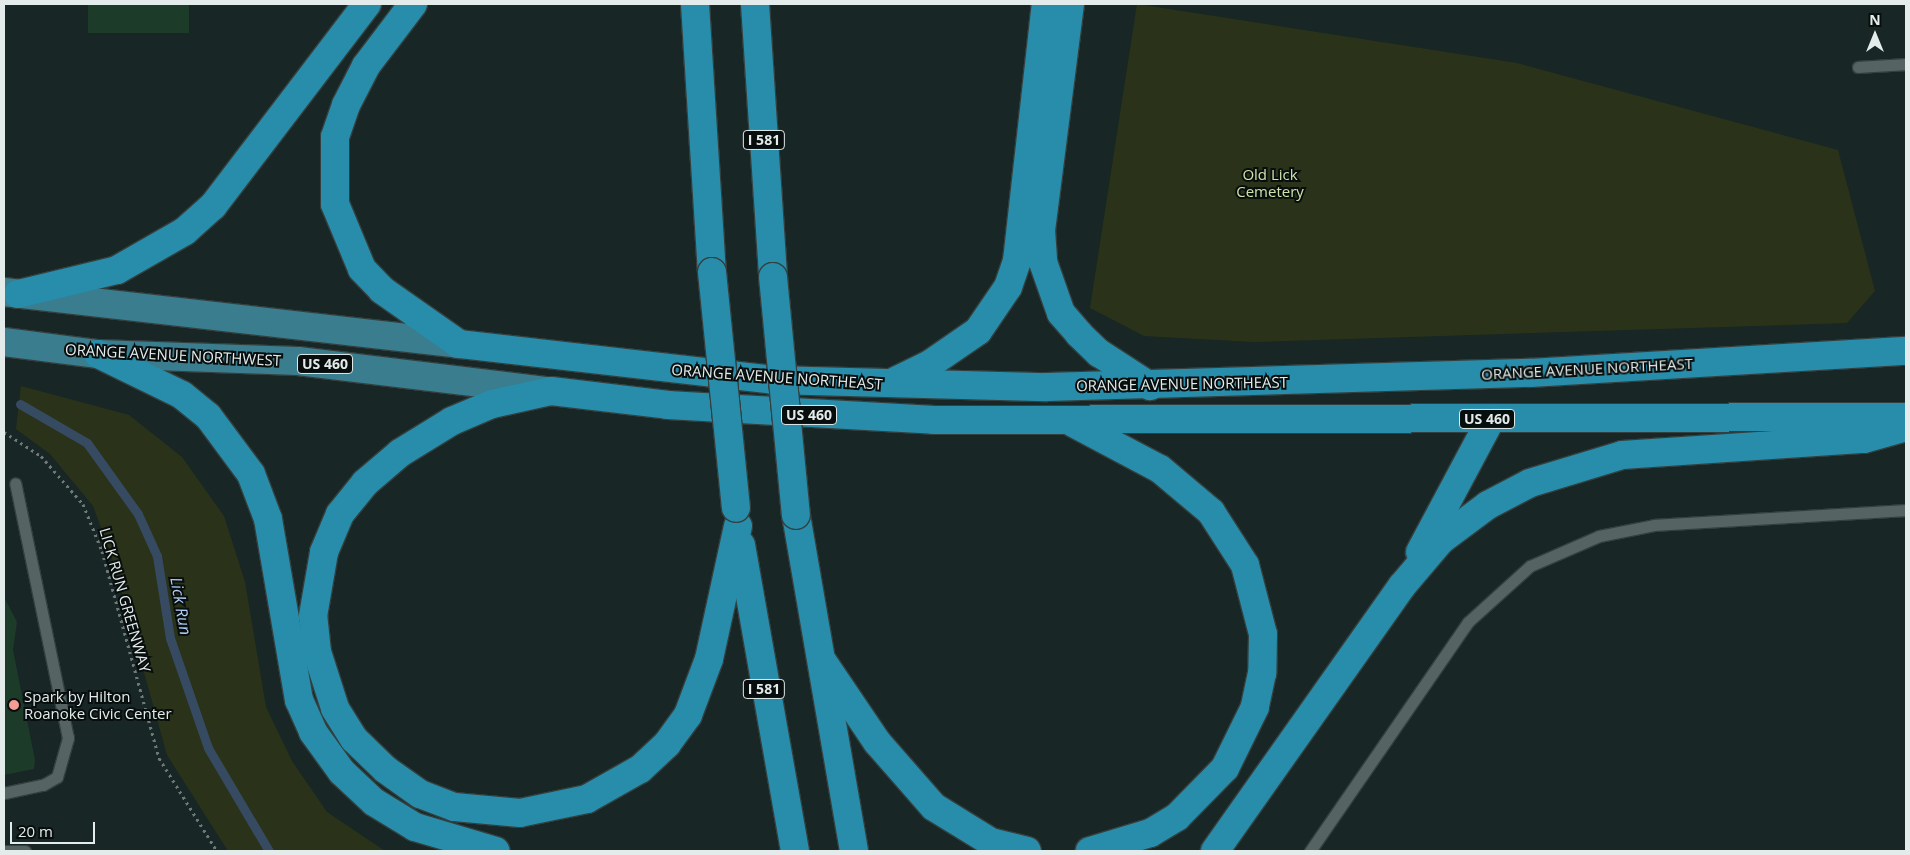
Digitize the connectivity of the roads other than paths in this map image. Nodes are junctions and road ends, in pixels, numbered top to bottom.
1 (368, 4) edge
2 (413, 4) edge
3 (679, 4) edge
4 (695, 4) edge
5 (755, 4) edge
6 (1046, 4) edge
7 (1070, 4) edge
8 (698, 42) junction
9 (1906, 64) edge
10 (1858, 67) dead end
11 (11, 293) edge
12 (4, 342) edge
13 (459, 344) junction
14 (1906, 350) edge
15 (98, 354) junction
16 (889, 384) junction
17 (1150, 386) junction
18 (551, 391) junction
19 (1906, 407) edge
20 (1491, 419) junction
21 (1067, 420) junction
22 (1898, 420) edge
23 (15, 483) dead end
24 (1906, 510) edge
25 (737, 517) junction
26 (1402, 586) junction
27 (818, 655) junction
28 (4, 793) edge
29 (4, 850) edge
30 (25, 851) edge
31 (496, 851) edge
32 (795, 851) edge
33 (854, 851) edge
34 (1026, 851) edge
35 (1090, 851) edge
36 (1215, 851) edge
37 (1310, 851) edge

1 - 11 highway
2 - 13 highway
3 - 8 highway
4 - 8 highway, I 581
5 - 27 highway, I 581, bridge
6 - 16 highway
7 - 17 highway
8 - 25 highway, I 581, bridge
9 - 10 lane
11 - 13 main road, US 460
12 - 15 main road, ORANGE AVENUE NORTHWEST / US 460
13 - 16 highway, ORANGE AVENUE NORTHEAST / US 460
14 - 17 highway, ORANGE AVENUE NORTHEAST / US 460
15 - 18 main road, ORANGE AVENUE NORTHWEST / US 460
15 - 31 highway
16 - 17 highway, ORANGE AVENUE NORTHEAST / US 460
18 - 21 highway, US 460
18 - 25 highway
19 - 22 highway
20 - 21 highway, US 460
20 - 22 highway, US 460
20 - 26 highway
21 - 35 highway
22 - 26 highway
23 - 28 lane
24 - 37 lane
25 - 32 highway, I 581
26 - 36 highway
27 - 33 highway, I 581
27 - 34 highway
29 - 30 lane

